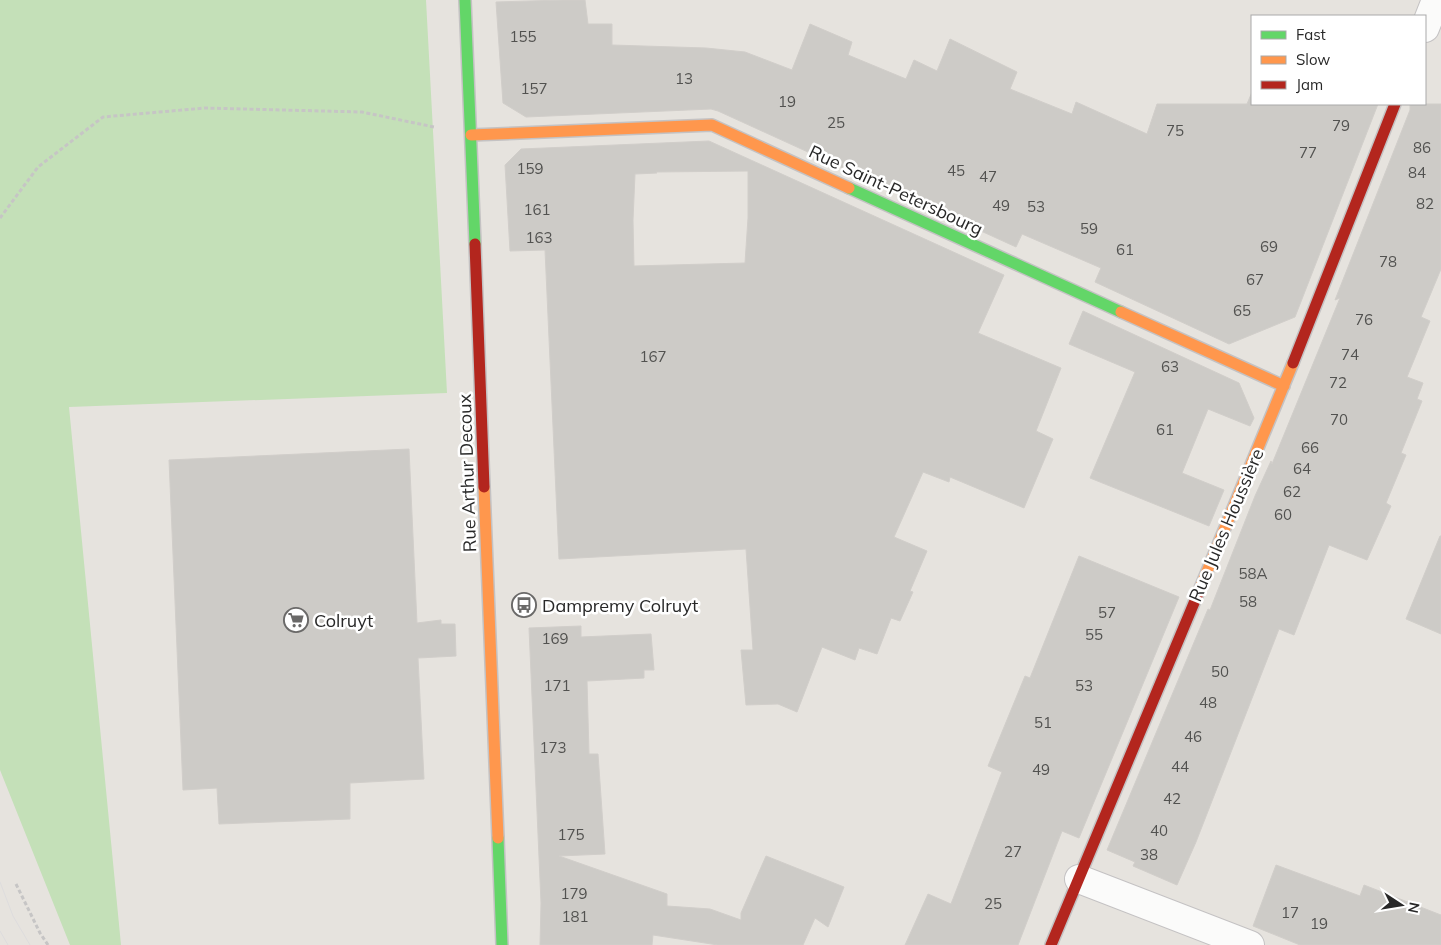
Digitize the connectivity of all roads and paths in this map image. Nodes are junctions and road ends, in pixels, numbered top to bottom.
1 (465, 0) edge
2 (1436, 0) edge
3 (1426, 25) edge
4 (1395, 105) edge
5 (471, 135) junction
6 (0, 218) edge
7 (1284, 386) junction
8 (1079, 879) junction
9 (16, 884) dead end
10 (48, 945) edge
11 (502, 945) edge
12 (1051, 945) edge
13 (1250, 945) edge

1 - 5 street, Rue Arthur Decoux
2 - 3 street
4 - 7 street, Rue Jules Houssière
5 - 6 path
5 - 7 street, Rue Saint-Petersbourg
5 - 11 street, Rue Arthur Decoux
7 - 8 street, Rue Jules Houssière
8 - 12 street, Rue Jules Houssière
8 - 13 street
9 - 10 path

